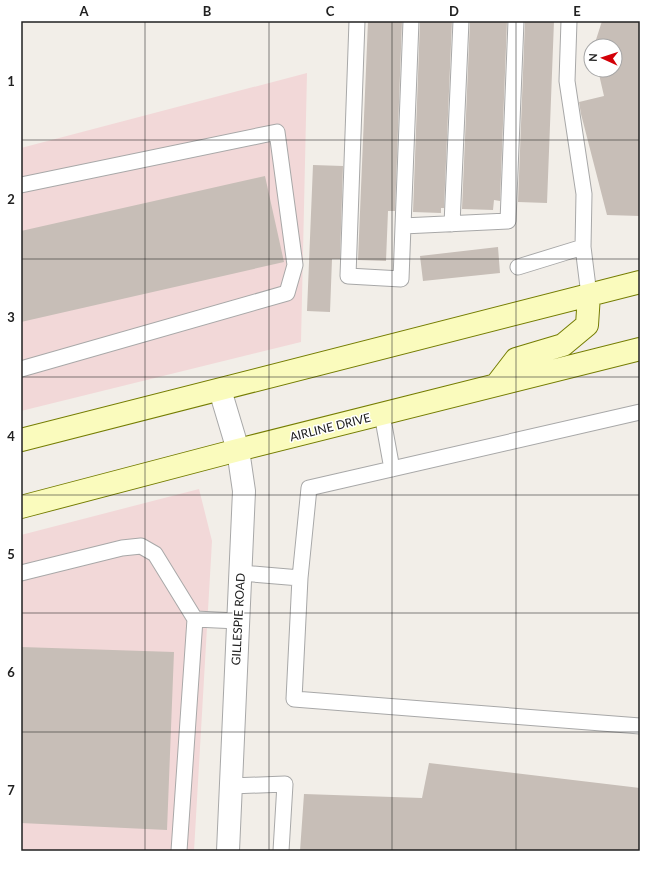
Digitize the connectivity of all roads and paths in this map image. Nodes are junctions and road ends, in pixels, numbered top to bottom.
1 (357, 21) edge
2 (411, 21) edge
3 (461, 21) edge
4 (516, 21) edge
5 (569, 21) edge
6 (21, 185) edge
7 (452, 224) junction
8 (403, 226) junction
9 (583, 247) junction
10 (518, 266) dead end
11 (640, 282) edge
12 (589, 295) junction
13 (640, 349) edge
14 (21, 369) edge
15 (496, 385) junction
16 (220, 390) junction
17 (640, 412) edge
18 (382, 414) junction
19 (21, 440) edge
20 (238, 450) junction
21 (392, 469) junction
22 (21, 507) edge
23 (241, 572) junction
24 (21, 573) edge
25 (300, 578) junction
26 (195, 619) junction
27 (238, 621) junction
28 (640, 726) edge
29 (231, 786) junction
30 (179, 851) edge
31 (228, 851) edge
32 (281, 851) edge

1 - 8 lane
2 - 8 lane
3 - 7 lane
4 - 7 lane
5 - 9 lane
6 - 14 lane
7 - 8 lane
9 - 10 lane
9 - 12 lane
11 - 12 main road
12 - 15 main road
12 - 16 main road
13 - 15 main road, AIRLINE DRIVE
15 - 18 main road, AIRLINE DRIVE
16 - 19 main road
16 - 20 street, GILLESPIE ROAD
17 - 21 lane
18 - 20 main road, AIRLINE DRIVE
18 - 21 lane
20 - 22 main road, AIRLINE DRIVE
20 - 23 street, GILLESPIE ROAD
21 - 25 lane
23 - 25 lane
23 - 27 street, GILLESPIE ROAD
24 - 26 lane
25 - 28 lane
26 - 27 lane
26 - 30 lane
27 - 29 street, GILLESPIE ROAD
29 - 31 street, GILLESPIE ROAD
29 - 32 lane

